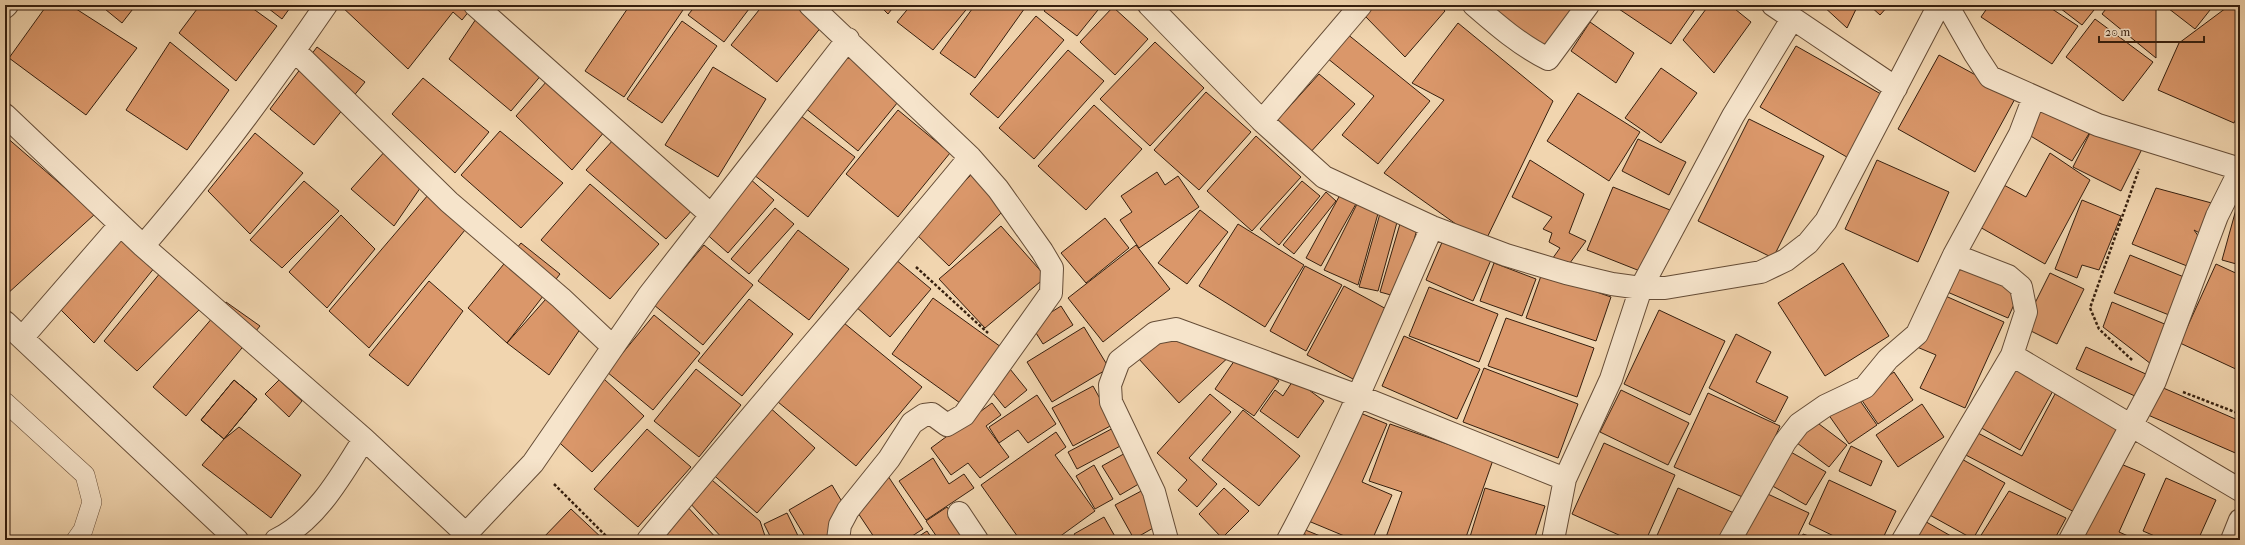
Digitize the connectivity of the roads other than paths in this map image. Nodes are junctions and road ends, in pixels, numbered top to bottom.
1 (326, 5) edge
2 (475, 5) edge
3 (810, 5) edge
4 (1149, 5) edge
5 (1361, 5) edge
6 (1474, 5) edge
7 (1588, 5) edge
8 (1773, 5) edge
9 (1939, 5) edge
10 (1947, 5) edge
11 (1792, 19) junction
12 (848, 39) junction
13 (295, 51) junction
14 (1896, 88) junction
15 (2034, 97) junction
16 (5, 115) edge
17 (1262, 121) junction
18 (970, 157) junction
19 (2240, 169) edge
20 (710, 214) junction
21 (120, 225) junction
22 (1432, 227) junction
23 (142, 246) junction
24 (1954, 255) junction
25 (1641, 288) junction
26 (5, 322) edge
27 (22, 338) junction
28 (612, 347) junction
29 (2012, 355) junction
30 (1358, 396) junction
31 (5, 402) edge
32 (2130, 426) junction
33 (364, 439) junction
34 (1566, 479) junction
35 (2240, 490) edge
36 (959, 513) dead end
37 (2240, 520) edge
38 (470, 537) edge
39 (76, 540) edge
40 (237, 540) edge
41 (276, 540) edge
42 (648, 540) edge
43 (838, 540) edge
44 (977, 540) edge
45 (1167, 540) edge
46 (1288, 540) edge
47 (1553, 540) edge
48 (1730, 540) edge
49 (1903, 540) edge
50 (2070, 540) edge
51 (2232, 540) edge

1 - 13 street
2 - 20 street
3 - 12 street
4 - 17 street
5 - 17 street
6 - 7 street
8 - 11 street
9 - 14 street
10 - 15 street
11 - 14 street
11 - 25 street
12 - 18 street
12 - 20 street
13 - 23 street
13 - 28 street
14 - 25 street
15 - 19 street
15 - 24 street
16 - 21 street
17 - 22 street
18 - 42 street
18 - 43 street
19 - 32 street
20 - 28 street
21 - 23 street
21 - 27 street
22 - 25 street
22 - 30 street
23 - 33 street
24 - 29 street
24 - 48 street
25 - 34 street
26 - 27 street
27 - 40 street
28 - 38 street
29 - 32 street
29 - 49 street
30 - 34 street
30 - 45 street
30 - 46 street
31 - 39 lane
32 - 35 street
32 - 50 street
33 - 38 street
33 - 41 street
34 - 47 street
36 - 44 street
37 - 51 street

